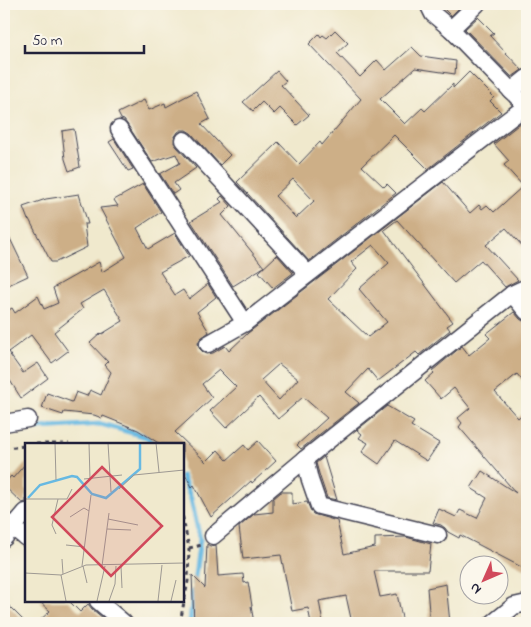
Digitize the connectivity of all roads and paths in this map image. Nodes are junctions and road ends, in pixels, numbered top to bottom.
1 (428, 4) edge
2 (477, 4) edge
3 (451, 29) junction
4 (527, 78) edge
5 (511, 91) junction
6 (527, 106) edge
7 (119, 129) dead end
8 (184, 140) dead end
9 (308, 274) junction
10 (520, 290) edge
11 (527, 312) edge
12 (246, 323) junction
13 (208, 344) dead end
14 (28, 419) dead end
15 (4, 423) edge
16 (25, 446) edge
17 (4, 448) edge
18 (305, 459) junction
19 (25, 513) edge
20 (184, 522) edge
21 (7, 528) edge
22 (438, 535) dead end
23 (25, 537) edge
24 (208, 540) joint
25 (190, 548) junction
26 (99, 602) edge
27 (527, 603) edge
28 (124, 623) edge
29 (180, 623) edge
30 (493, 623) edge

1 - 3 street
2 - 3 street
3 - 5 street
4 - 5 street
5 - 6 street
6 - 9 street
7 - 12 street
8 - 9 street
9 - 12 street
10 - 11 street
10 - 18 street
12 - 13 street
14 - 15 street
16 - 17 path
18 - 22 street
18 - 24 street
19 - 21 street
20 - 25 path
21 - 23 street
24 - 25 path
25 - 29 path
26 - 28 street
27 - 30 street

